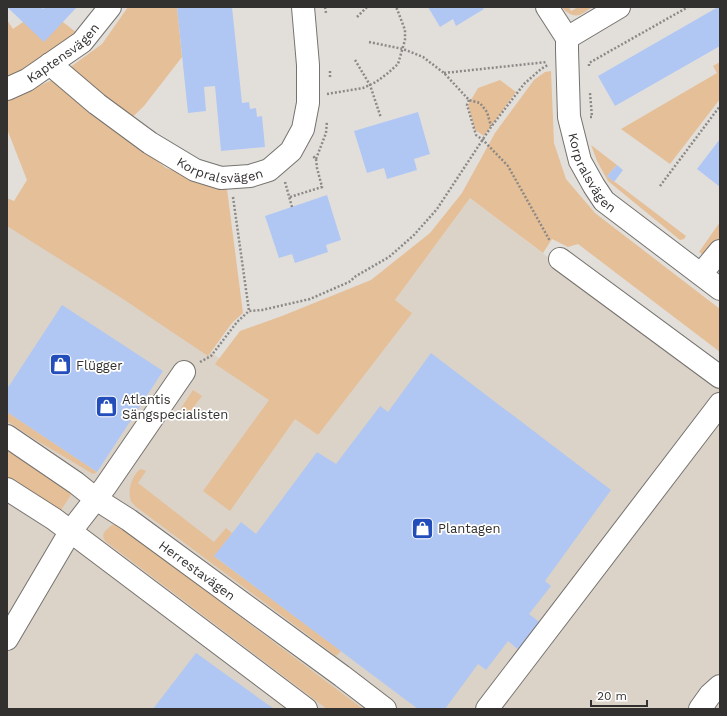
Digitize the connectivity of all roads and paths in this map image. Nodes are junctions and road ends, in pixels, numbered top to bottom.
1 (110, 7) edge
2 (303, 7) edge
3 (326, 7) edge
4 (367, 7) edge
5 (395, 7) edge
6 (548, 7) edge
7 (619, 7) edge
8 (688, 7) edge
9 (326, 13) dead end
10 (357, 16) dead end
11 (369, 42) dead end
12 (403, 49) junction
13 (564, 51) junction
14 (355, 60) dead end
15 (50, 64) junction
16 (589, 71) dead end
17 (444, 73) junction
18 (370, 85) junction
19 (590, 86) dead end
20 (7, 89) edge
21 (308, 94) junction
22 (469, 100) junction
23 (720, 106) edge
24 (381, 118) dead end
25 (584, 118) dead end
26 (491, 127) junction
27 (297, 140) junction
28 (483, 140) junction
29 (230, 177) junction
30 (660, 186) dead end
31 (290, 197) dead end
32 (720, 251) edge
33 (560, 259) joint
34 (701, 274) junction
35 (720, 289) edge
36 (249, 311) junction
37 (184, 372) joint
38 (720, 377) edge
39 (720, 404) edge
40 (712, 429) edge
41 (7, 436) edge
42 (7, 488) edge
43 (96, 499) junction
44 (70, 532) junction
45 (7, 639) edge
46 (720, 686) edge
47 (306, 709) edge
48 (385, 709) edge
49 (487, 709) edge
50 (700, 709) edge

1 - 15 street, Kaptensvägen
2 - 21 street, Korpralsvägen
3 - 9 path
4 - 10 path
5 - 12 path
6 - 13 street, Korpralsvägen
7 - 13 street
8 - 16 path
11 - 12 path
12 - 17 path
12 - 18 path
13 - 17 path
13 - 26 path
13 - 34 street, Korpralsvägen
14 - 18 path
15 - 20 street, Kaptensvägen
15 - 29 street, Korpralsvägen
17 - 22 path
18 - 21 path
18 - 24 path
19 - 25 path
21 - 27 street, Korpralsvägen
22 - 26 path
22 - 28 path
23 - 30 path
26 - 28 path
27 - 29 street, Korpralsvägen
27 - 31 path
28 - 33 path
28 - 36 path
29 - 36 path
32 - 34 street
33 - 38 street
34 - 35 street, Korpralsvägen
36 - 37 path
37 - 43 street
39 - 40 street
40 - 49 street
41 - 43 street, Herrestavägen
42 - 44 street
43 - 44 street
43 - 48 street, Herrestavägen
44 - 45 street
44 - 47 street
46 - 50 street

